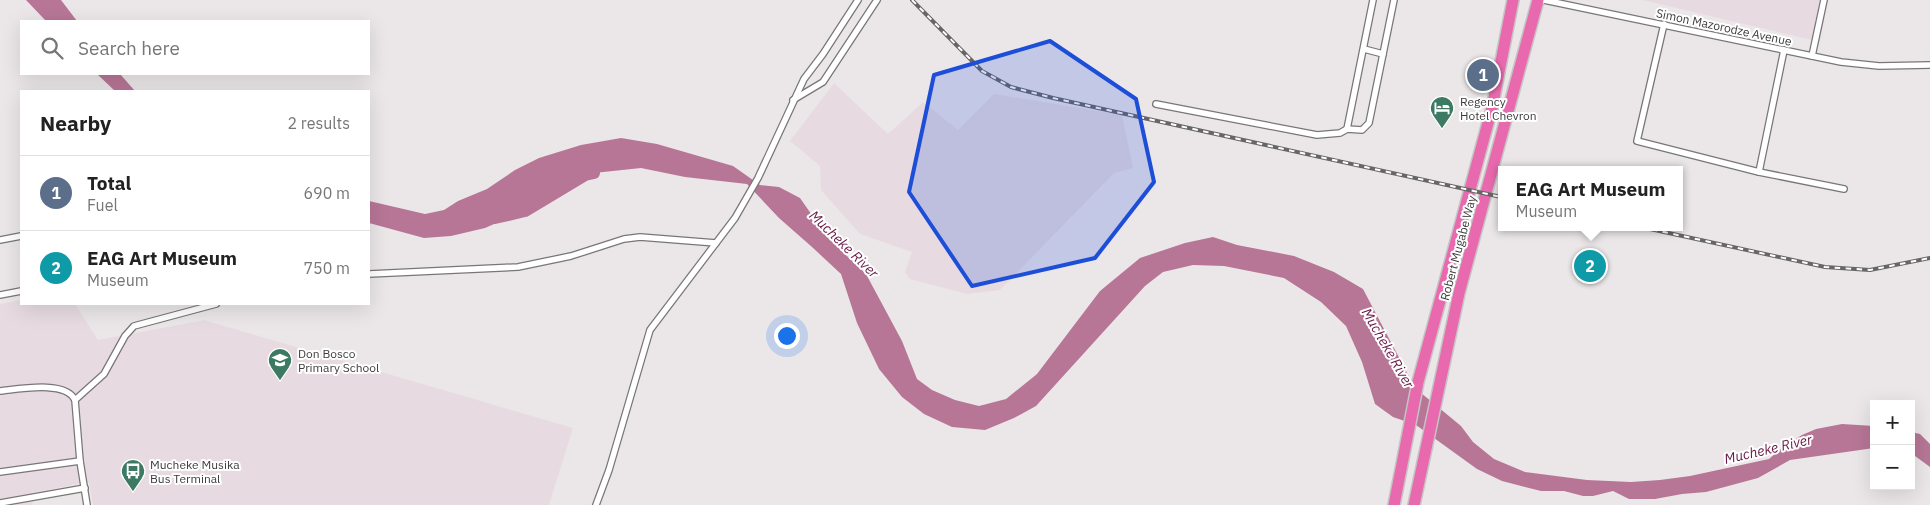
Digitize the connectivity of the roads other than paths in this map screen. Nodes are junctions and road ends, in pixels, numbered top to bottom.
1 (858, 0) edge
2 (877, 0) edge
3 (1373, 0) edge
4 (1394, 0) edge
5 (1513, 0) edge
6 (1538, 0) edge
7 (1544, 0) edge
8 (1824, 0) edge
9 (1664, 24) junction
10 (1364, 49) junction
11 (1784, 50) junction
12 (1383, 54) junction
13 (1812, 56) junction
14 (1930, 64) edge
15 (793, 100) junction
16 (1156, 104) dead end
17 (1347, 129) junction
18 (1759, 172) junction
19 (1844, 189) dead end
20 (20, 236) edge
21 (0, 240) edge
22 (716, 243) junction
23 (370, 274) edge
24 (20, 291) edge
25 (0, 295) edge
26 (212, 305) edge
27 (0, 391) edge
28 (75, 400) junction
29 (80, 461) junction
30 (0, 472) edge
31 (84, 488) junction
32 (34, 497) junction
33 (0, 503) edge
34 (35, 505) edge
35 (87, 505) edge
36 (596, 505) edge
37 (1394, 505) edge
38 (1414, 505) edge

1 - 15 street
2 - 15 street
3 - 10 street
4 - 12 street
5 - 37 highway, Robert Mugabe Way
6 - 38 highway, Robert Mugabe Way
7 - 9 street, Simon Mazorodze Avenue
8 - 13 street
9 - 11 street, Simon Mazorodze Avenue
9 - 18 street
10 - 12 street
10 - 17 street
11 - 13 street, Simon Mazorodze Avenue
11 - 18 street
12 - 17 street
13 - 14 street, Simon Mazorodze Avenue
15 - 22 street
16 - 17 street
18 - 19 street
20 - 21 street
22 - 23 street
22 - 36 street
24 - 25 street
26 - 28 street
27 - 28 street
28 - 29 street
29 - 30 street
29 - 31 street
31 - 32 street
31 - 35 street
32 - 33 street
32 - 34 street

